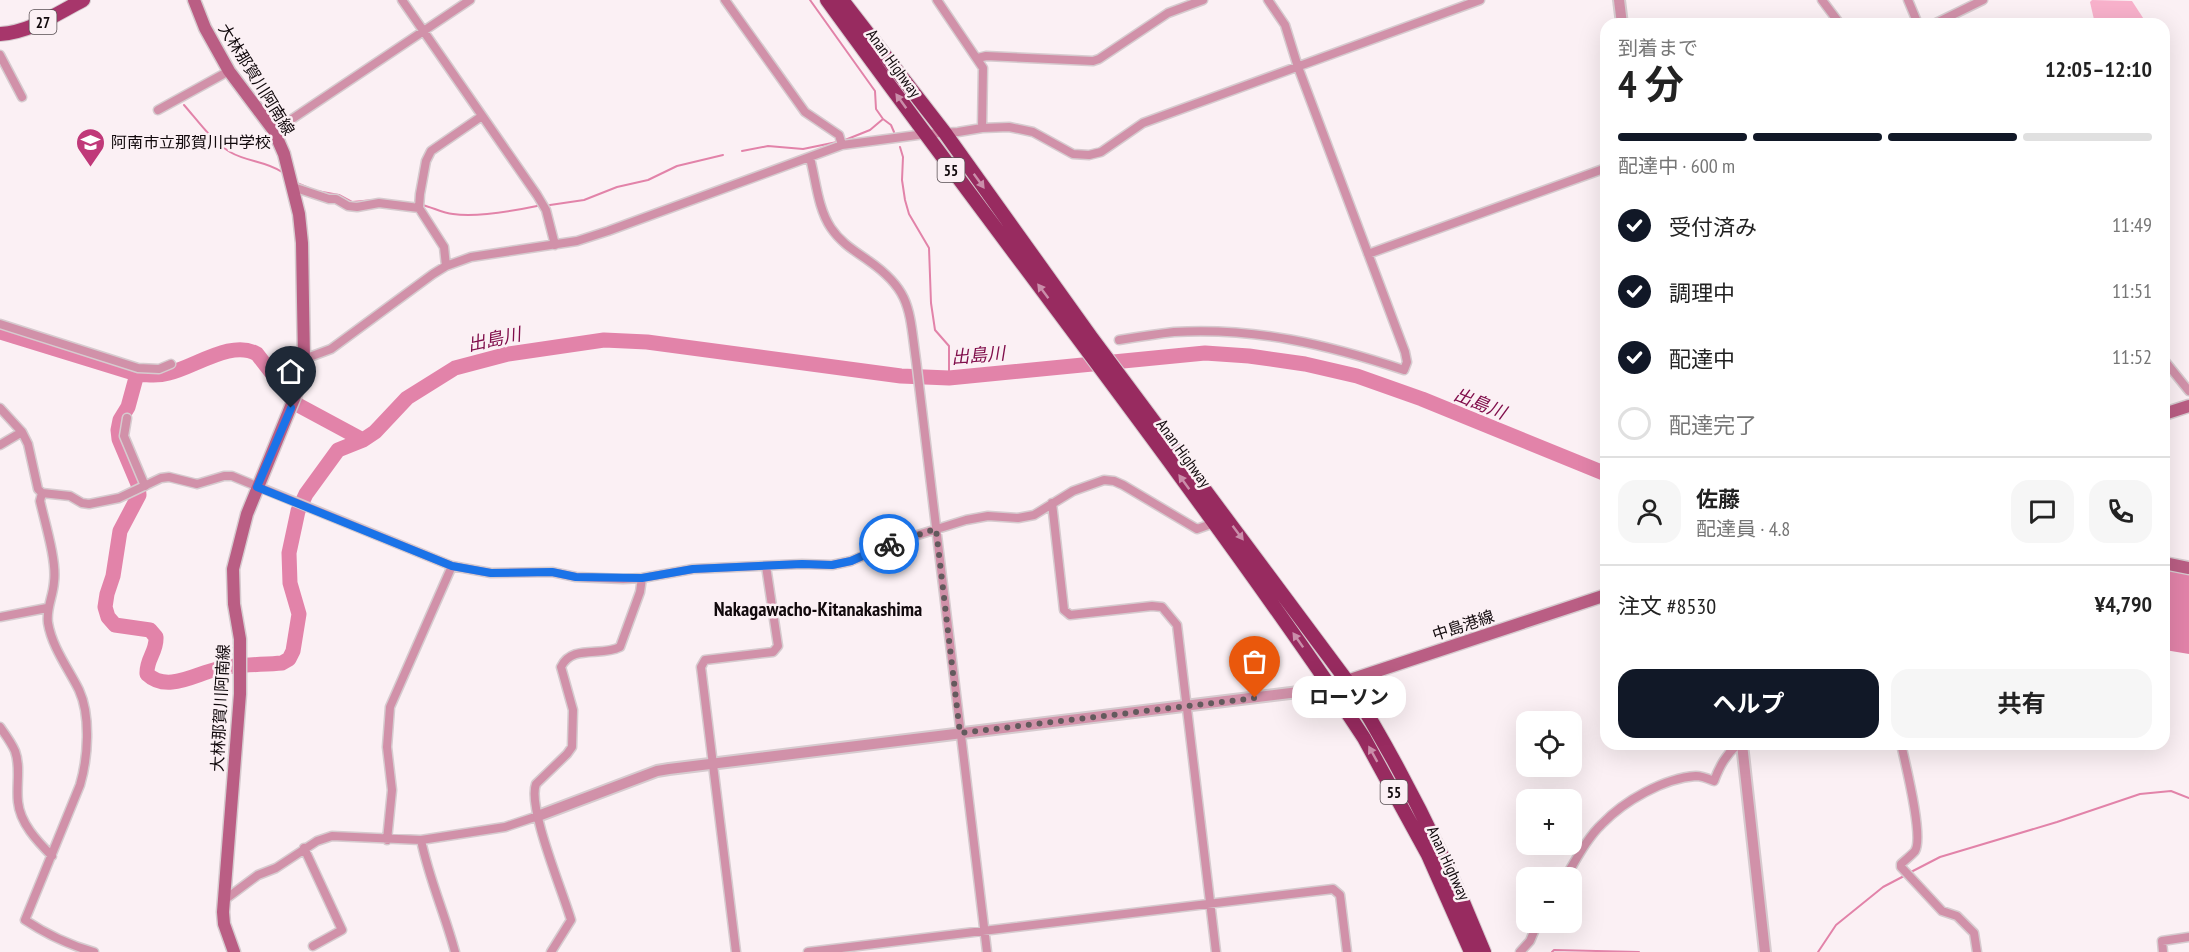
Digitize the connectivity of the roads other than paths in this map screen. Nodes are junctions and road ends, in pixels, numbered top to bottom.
1 (83, 0) edge
2 (194, 0) edge
3 (402, 0) edge
4 (470, 0) edge
5 (725, 0) edge
6 (828, 0) edge
7 (842, 0) edge
8 (937, 0) edge
9 (1203, 0) edge
10 (1268, 0) edge
11 (1618, 0) edge
12 (1822, 0) edge
13 (1908, 0) edge
14 (1983, 0) edge
15 (1474, 1) edge
16 (1621, 18) edge
17 (1836, 18) edge
18 (1916, 18) edge
19 (1946, 18) edge
20 (424, 31) junction
21 (0, 34) edge
22 (0, 55) edge
23 (978, 58) junction
24 (1299, 67) junction
25 (229, 71) junction
26 (22, 97) dead end
27 (159, 110) dead end
28 (482, 116) junction
29 (982, 128) junction
30 (274, 131) junction
31 (945, 133) junction
32 (925, 134) junction
33 (842, 145) junction
34 (810, 158) junction
35 (1600, 170) edge
36 (293, 187) junction
37 (419, 208) junction
38 (555, 244) junction
39 (1368, 254) junction
40 (446, 266) junction
41 (0, 324) edge
42 (1085, 337) junction
43 (1119, 340) dead end
44 (304, 358) junction
45 (171, 364) dead end
46 (2170, 367) edge
47 (1121, 386) junction
48 (2189, 391) edge
49 (2189, 406) edge
50 (0, 408) edge
51 (2170, 412) edge
52 (127, 418) dead end
53 (22, 432) junction
54 (0, 445) edge
55 (257, 487) junction
56 (140, 488) junction
57 (42, 493) junction
58 (1052, 503) junction
59 (1214, 522) junction
60 (936, 529) junction
61 (2170, 564) edge
62 (452, 566) junction
63 (766, 566) junction
64 (2185, 567) edge
65 (642, 578) junction
66 (1600, 597) edge
67 (47, 608) junction
68 (0, 617) edge
69 (1347, 681) junction
70 (1331, 688) junction
71 (1186, 706) junction
72 (0, 727) edge
73 (960, 733) junction
74 (1732, 750) edge
75 (1741, 750) edge
76 (1902, 750) edge
77 (712, 762) junction
78 (538, 816) junction
79 (387, 840) junction
80 (421, 840) junction
81 (304, 848) junction
82 (52, 856) junction
83 (1572, 867) edge
84 (1454, 896) junction
85 (223, 902) junction
86 (1210, 905) junction
87 (985, 931) junction
88 (1534, 933) edge
89 (2189, 937) edge
90 (312, 946) dead end
91 (94, 952) edge
92 (234, 952) edge
93 (455, 952) edge
94 (551, 952) edge
95 (736, 952) edge
96 (808, 952) edge
97 (987, 952) edge
98 (1216, 952) edge
99 (1347, 952) edge
100 (1464, 952) edge
101 (1472, 952) edge
102 (1484, 952) edge
103 (1491, 952) edge
104 (1520, 952) edge
105 (1765, 952) edge
106 (1977, 952) edge
107 (2163, 952) edge

1 - 21 main road, 27
2 - 25 main road, 大林那賀川阿南線
3 - 20 street
4 - 20 street
5 - 33 street
32 -> 6 highway, Anan Highway / 55
7 - 31 highway, Anan Highway / 55
8 - 23 street
9 - 23 street
10 - 24 street
11 - 16 street
12 - 17 street
13 - 18 street
14 - 19 street
15 - 24 street
20 - 28 street
20 - 30 street
22 - 26 street
23 - 29 street
24 - 29 street
24 - 39 street
25 - 27 street
25 - 30 main road, 大林那賀川阿南線
28 - 37 street
28 - 38 street
29 - 31 street
30 - 36 main road, 大林那賀川阿南線
31 - 32 street
31 -> 42 highway, Anan Highway / 55
32 - 33 street
42 -> 32 highway, Anan Highway / 55
33 - 34 street
34 - 38 street
34 - 60 street
35 - 39 street
36 - 37 street
36 - 44 main road, 大林那賀川阿南線
37 - 40 street
38 - 40 street
39 - 43 street
40 - 44 street
41 - 45 street
42 - 47 highway, Anan Highway / 55
44 - 55 main road, 大林那賀川阿南線
46 - 48 street
59 -> 47 highway, Anan Highway / 55
47 -> 69 highway, Anan Highway / 55
49 - 51 main road
50 - 53 street
52 - 56 street
53 - 54 street
53 - 57 street
55 - 56 street
55 - 62 street
55 - 85 main road, 大林那賀川阿南線
56 - 57 street
57 - 67 street
58 - 59 street
58 - 60 street
58 - 71 street
70 -> 59 highway, Anan Highway / 55
60 - 63 street
60 - 73 street
61 - 64 main road
62 - 65 street
62 - 79 street
63 - 65 street
63 - 77 street
65 - 78 street
66 - 69 main road, 中島港線
67 - 68 street
67 - 82 street
69 - 70 main road, 中島港線
69 - 84 highway, Anan Highway / 55
70 - 71 street
84 -> 70 highway, Anan Highway / 55
71 - 73 street
71 - 86 street
72 - 82 street
73 - 77 street
73 - 87 street
74 - 83 street
75 - 105 street
76 - 106 street
77 - 78 street
77 - 95 street
78 - 80 street
78 - 94 street
79 - 80 street
79 - 81 street
80 - 93 street
81 - 85 street
81 - 90 street
82 - 91 street
84 - 100 highway, 55
84 - 101 highway, Anan Highway / 55
84 - 102 highway, Anan Highway / 55
84 - 103 highway, 55
85 - 92 main road, 大林那賀川阿南線
86 - 87 street
86 - 98 street
86 - 99 street
87 - 96 street
87 - 97 street
88 - 104 street
89 - 107 street

